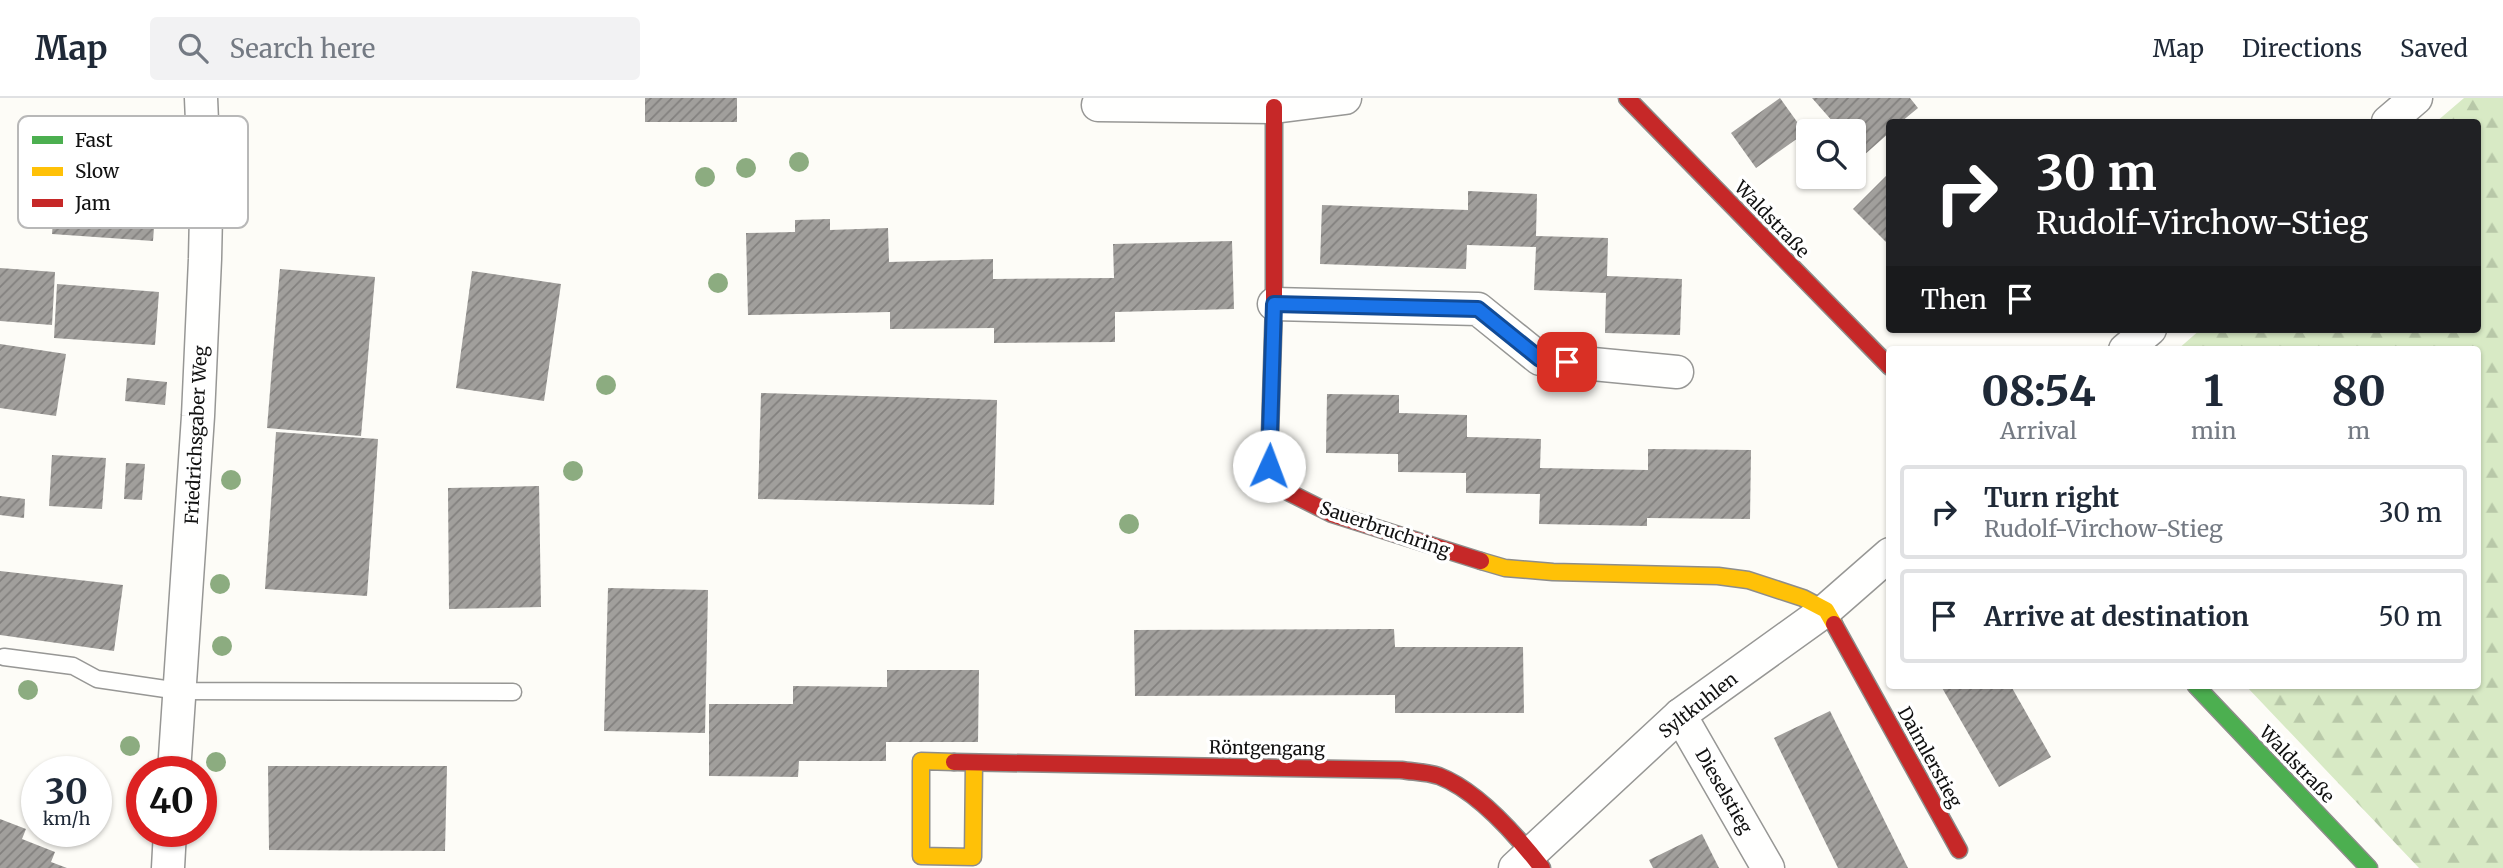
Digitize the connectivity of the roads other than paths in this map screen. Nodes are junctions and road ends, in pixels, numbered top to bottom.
1 (201, 98) edge
2 (1345, 98) edge
3 (1627, 98) edge
4 (2416, 98) edge
5 (1098, 105) dead end
6 (1274, 107) junction
7 (202, 116) edge
8 (2392, 119) edge
9 (206, 228) edge
10 (1274, 304) junction
11 (2145, 333) edge
12 (2130, 346) edge
13 (1886, 363) edge
14 (1677, 372) dead end
15 (1886, 558) edge
16 (1826, 610) junction
17 (4, 657) dead end
18 (2199, 689) edge
19 (179, 691) junction
20 (513, 692) dead end
21 (1680, 715) junction
22 (175, 756) edge
23 (974, 763) junction
24 (169, 847) edge
25 (1959, 850) dead end
26 (1530, 863) edge
27 (168, 868) edge
28 (1769, 868) edge
29 (2370, 868) edge

1 - 7 street, Friedrichsgaber Weg
2 - 6 street
3 - 13 street, Waldstraße
4 - 8 street
5 - 6 street
6 - 10 street, Sauerbruchring
9 - 19 street, Friedrichsgaber Weg
10 - 14 street
10 - 16 street, Sauerbruchring
11 - 12 street
15 - 16 street, Syltkuhlen
16 - 21 street, Syltkuhlen
16 - 25 street, Daimlerstieg
17 - 19 lane
18 - 29 street, Waldstraße
19 - 20 lane
19 - 22 street, Friedrichsgaber Weg
21 - 26 street, Syltkuhlen
21 - 28 street, Dieselstieg
23 - 23 street, Röntgengang
23 - 26 street, Röntgengang
24 - 27 street

